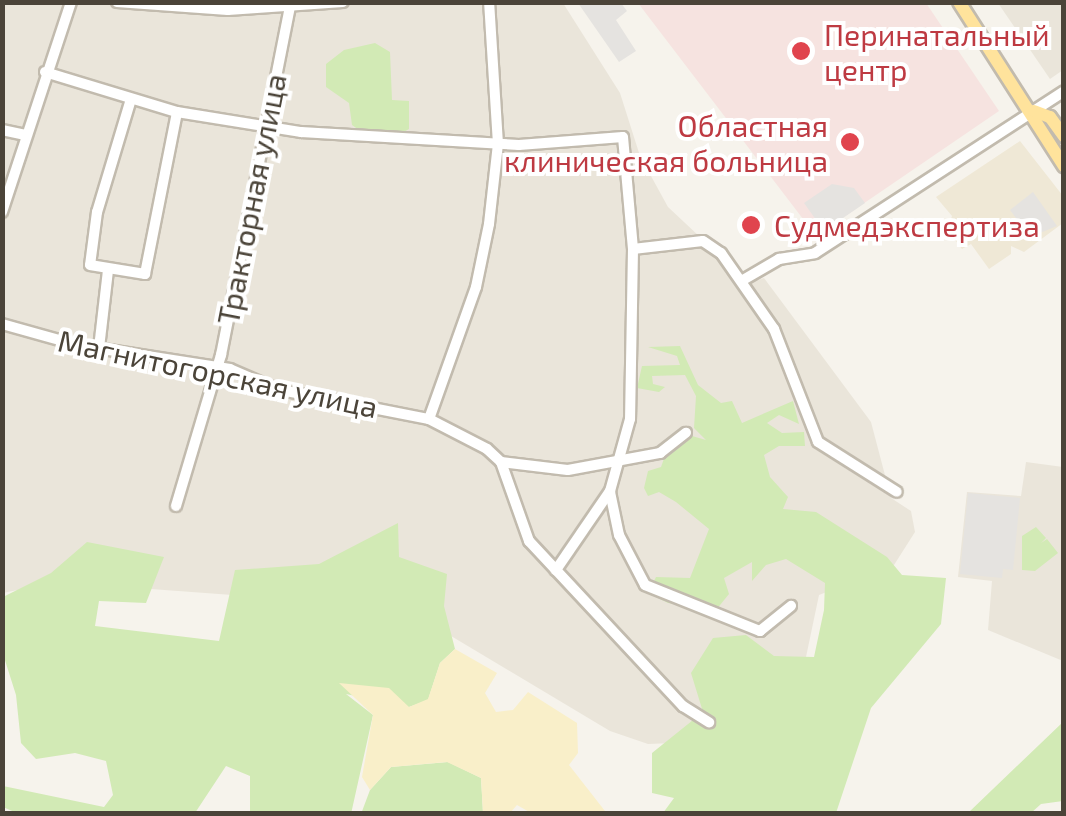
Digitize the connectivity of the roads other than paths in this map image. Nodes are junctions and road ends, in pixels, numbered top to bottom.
1 (71, 2) edge
2 (117, 2) edge
3 (342, 2) edge
4 (489, 2) edge
5 (959, 2) edge
6 (308, 4) edge
7 (290, 6) junction
8 (45, 72) junction
9 (1064, 91) edge
10 (131, 99) junction
11 (1034, 111) junction
12 (177, 112) junction
13 (264, 128) junction
14 (2, 130) edge
15 (25, 135) junction
16 (1064, 136) edge
17 (498, 144) junction
18 (1064, 166) edge
19 (2, 212) edge
20 (633, 249) junction
21 (108, 270) junction
22 (743, 280) junction
23 (2, 324) edge
24 (99, 348) junction
25 (215, 368) junction
26 (429, 419) junction
27 (686, 432) dead end
28 (619, 459) junction
29 (500, 462) junction
30 (610, 491) junction
31 (897, 492) dead end
32 (176, 506) dead end
33 (556, 570) junction
34 (791, 606) dead end
35 (708, 722) dead end

1 - 8 street
2 - 7 street
3 - 6 street
4 - 17 street
5 - 11 main road
6 - 7 street
7 - 13 street, Тракторная улица
8 - 10 street
8 - 15 street
9 - 11 street
10 - 12 street
10 - 21 street
11 - 16 main road
11 - 18 main road
11 - 22 street
12 - 13 street
12 - 21 street
13 - 17 street
13 - 25 street, Тракторная улица
14 - 15 street
15 - 19 street
17 - 20 street
17 - 26 street
20 - 22 street
20 - 28 street
21 - 24 street
22 - 31 street
23 - 24 street, Магнитогорская улица
24 - 25 street, Магнитогорская улица
25 - 26 street, Магнитогорская улица
25 - 32 street, Тракторная улица
26 - 29 street, Магнитогорская улица
27 - 28 street
28 - 29 street
28 - 30 street
29 - 33 street
30 - 33 street
30 - 34 street
33 - 35 street

